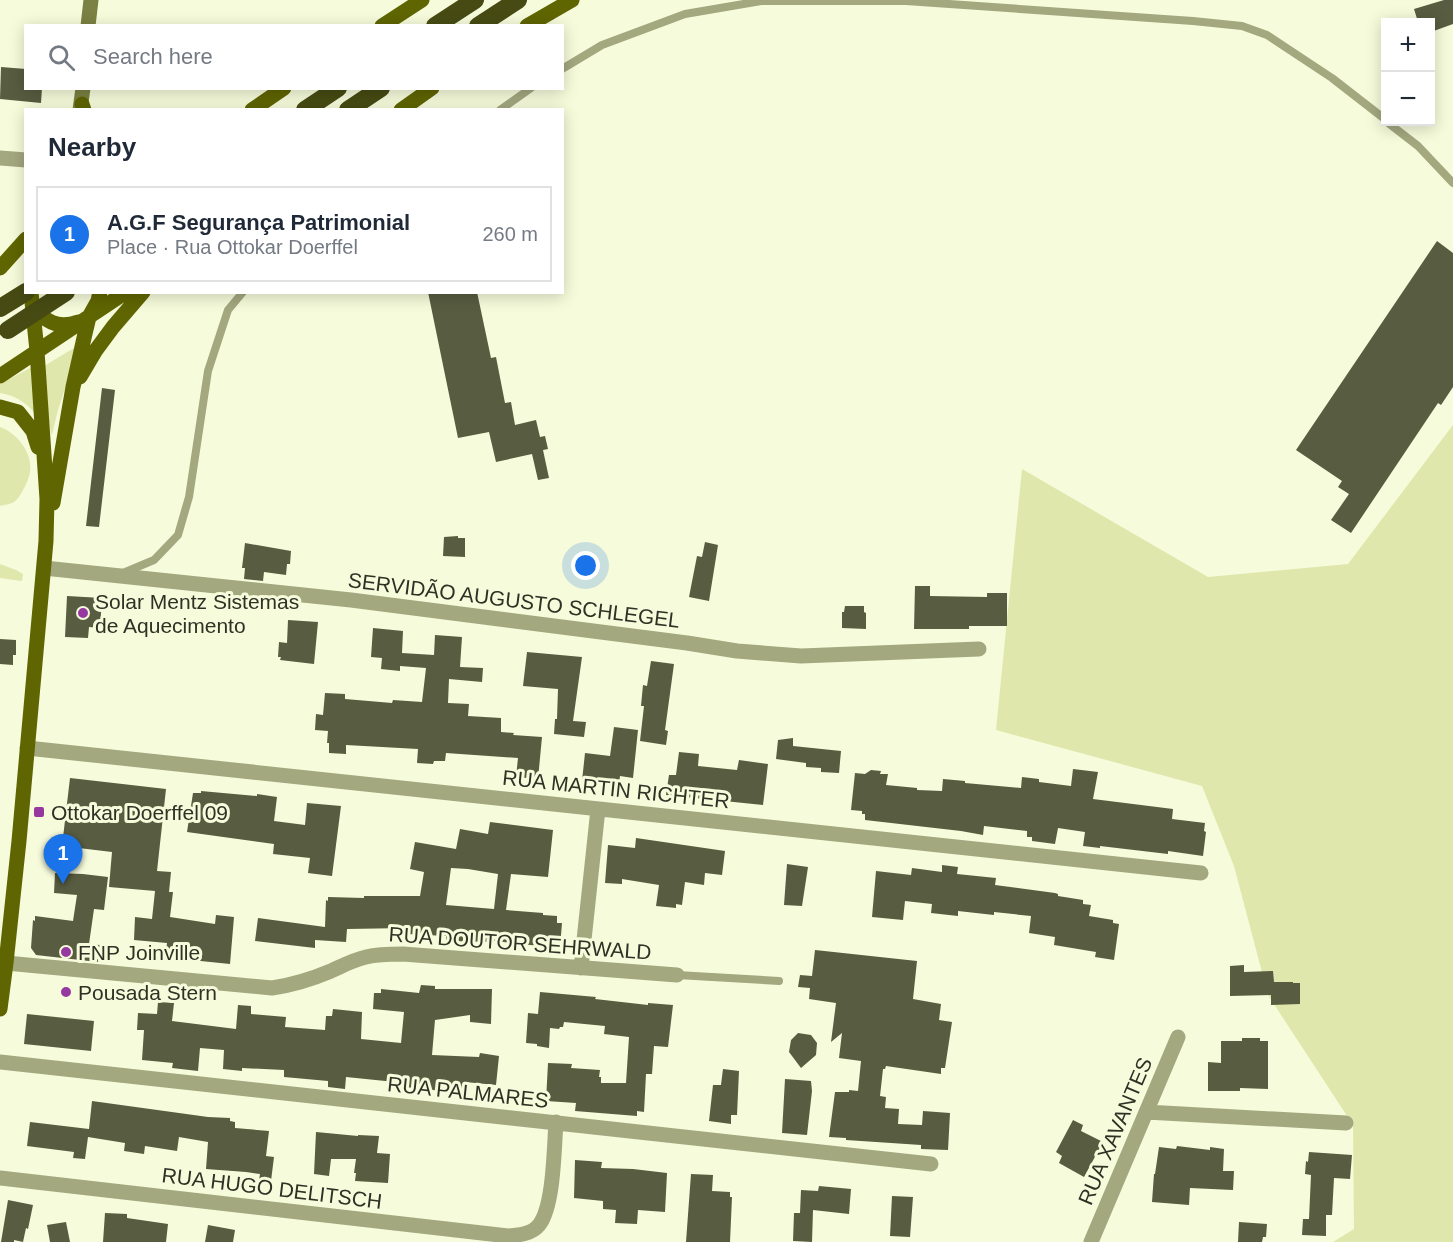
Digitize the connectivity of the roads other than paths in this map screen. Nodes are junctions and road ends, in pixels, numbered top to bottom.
1 (91, 0) edge
2 (422, 0) edge
3 (475, 0) edge
4 (518, 0) edge
5 (572, 0) edge
6 (88, 24) edge
7 (385, 24) edge
8 (438, 24) edge
9 (481, 24) edge
10 (530, 24) edge
11 (564, 68) edge
12 (83, 90) edge
13 (281, 90) edge
14 (335, 90) edge
15 (378, 90) edge
16 (429, 90) edge
17 (528, 90) edge
18 (82, 108) edge
19 (255, 108) edge
20 (308, 108) edge
21 (351, 108) edge
22 (404, 108) edge
23 (503, 108) edge
24 (1381, 117) edge
25 (1393, 126) edge
26 (0, 158) edge
27 (24, 160) edge
28 (1453, 183) edge
29 (24, 241) edge
30 (24, 257) edge
31 (0, 268) edge
32 (0, 273) edge
33 (63, 294) edge
34 (100, 294) edge
35 (123, 294) edge
36 (141, 294) edge
37 (241, 294) edge
38 (30, 296) edge
39 (0, 309) edge
40 (89, 317) junction
41 (4, 333) edge
42 (38, 351) junction
43 (0, 376) edge
44 (73, 387) junction
45 (0, 407) edge
46 (44, 465) junction
47 (46, 541) junction
48 (44, 568) junction
49 (117, 576) junction
50 (980, 649) dead end
51 (27, 748) junction
52 (598, 809) junction
53 (1201, 873) dead end
54 (6, 963) junction
55 (580, 968) junction
56 (677, 975) joint
57 (779, 981) dead end
58 (0, 1009) edge
59 (1178, 1037) dead end
60 (0, 1062) edge
61 (1146, 1112) junction
62 (555, 1122) junction
63 (1346, 1123) dead end
64 (931, 1164) dead end
65 (0, 1178) edge
66 (1091, 1242) edge

1 - 6 main road
2 - 7 main road
3 - 8 highway
4 - 9 highway
5 - 10 main road
11 - 24 lane
12 - 18 main road
13 - 19 main road
14 - 20 highway
15 - 21 highway
16 - 22 main road
17 - 23 lane
25 - 28 lane
26 - 27 street
29 - 31 main road
30 - 32 main road
33 - 41 highway, bridge
34 - 40 main road
35 - 40 main road
36 - 44 main road
37 - 49 lane
38 - 39 highway
38 - 40 main road
38 - 42 main road
40 - 42 main road
40 - 44 main road
42 - 43 main road
42 - 46 main road
44 - 47 main road
45 - 46 main road
46 - 47 main road
47 - 48 main road
48 - 49 street, SERVIDÃO AUGUSTO SCHLEGEL
48 - 51 main road
49 - 50 street, SERVIDÃO AUGUSTO SCHLEGEL
51 - 52 street, RUA MARTIN RICHTER
51 - 54 main road
52 - 53 street, RUA MARTIN RICHTER
52 - 55 street
54 - 55 street, RUA DOUTOR SEHRWALD
54 - 58 main road
55 - 56 street, RUA DOUTOR SEHRWALD
56 - 57 lane
59 - 61 street, RUA XAVANTES
60 - 62 street, RUA PALMARES
61 - 63 street
61 - 66 street, RUA XAVANTES
62 - 64 street, RUA PALMARES
62 - 65 street, RUA HUGO DELITSCH

